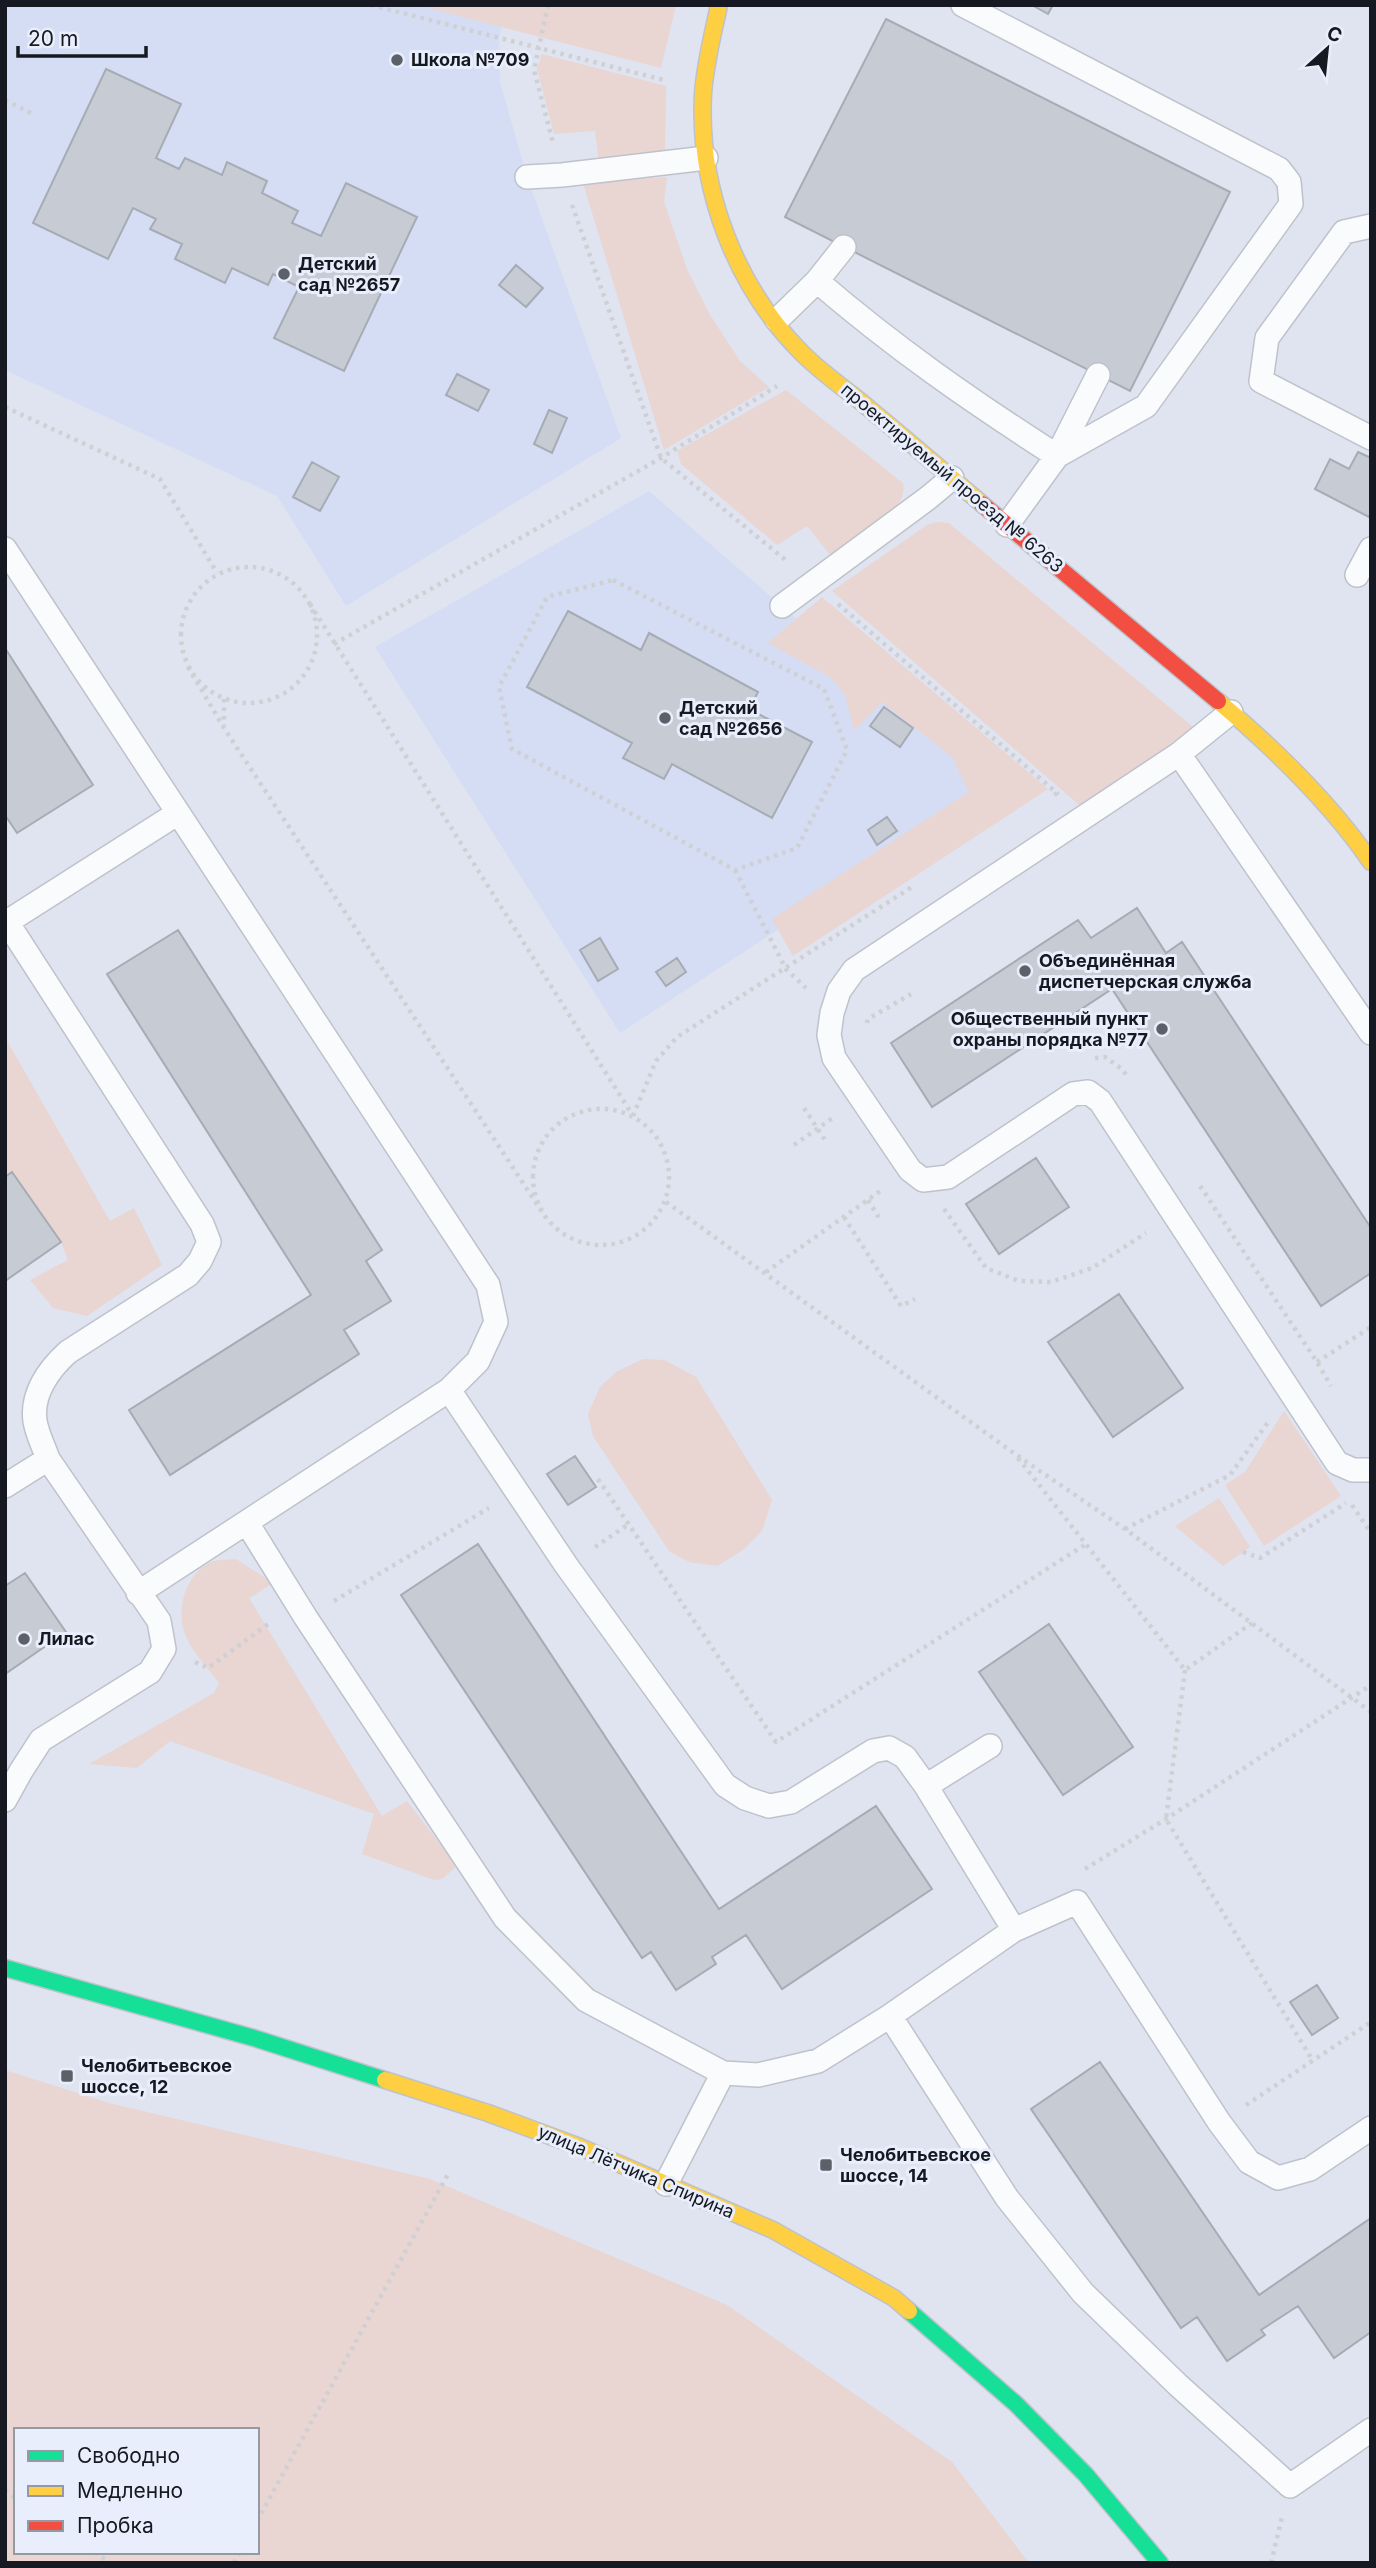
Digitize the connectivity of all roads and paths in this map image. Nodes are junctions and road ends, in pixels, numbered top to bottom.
1 (371, 5) edge
2 (548, 5) edge
3 (719, 5) edge
4 (963, 5) edge
5 (537, 49) junction
6 (668, 81) dead end
7 (5, 100) edge
8 (35, 115) dead end
9 (706, 158) junction
10 (562, 175) junction
11 (527, 177) dead end
12 (1371, 226) edge
13 (844, 247) dead end
14 (817, 281) junction
15 (777, 320) junction
16 (1098, 375) dead end
17 (784, 382) dead end
18 (5, 407) edge
19 (1371, 439) edge
20 (1056, 456) junction
21 (661, 458) junction
22 (951, 478) junction
23 (1007, 524) junction
24 (5, 549) edge
25 (1371, 549) edge
26 (217, 573) junction
27 (1357, 575) dead end
28 (813, 583) junction
29 (310, 604) junction
30 (782, 606) dead end
31 (325, 629) junction
32 (317, 632) junction
33 (334, 643) junction
34 (188, 667) junction
35 (224, 699) junction
36 (1231, 712) junction
37 (224, 728) junction
38 (1179, 754) junction
39 (1057, 793) dead end
40 (178, 813) junction
41 (1371, 862) edge
42 (735, 870) junction
43 (6, 920) edge
44 (832, 1013) junction
45 (1371, 1033) edge
46 (861, 1099) junction
47 (804, 1108) dead end
48 (633, 1116) junction
49 (818, 1128) junction
50 (827, 1143) dead end
51 (794, 1145) dead end
52 (916, 1175) junction
53 (867, 1200) junction
54 (666, 1202) junction
55 (1174, 1215) junction
56 (844, 1217) junction
57 (546, 1218) junction
58 (881, 1221) dead end
59 (766, 1272) junction
60 (915, 1299) dead end
61 (1371, 1327) edge
62 (1317, 1362) dead end
63 (449, 1390) junction
64 (1272, 1418) dead end
65 (1015, 1454) junction
66 (48, 1459) junction
67 (1371, 1470) edge
68 (598, 1479) dead end
69 (5, 1486) edge
70 (517, 1491) junction
71 (247, 1522) junction
72 (629, 1524) junction
73 (1125, 1529) junction
74 (1371, 1533) edge
75 (1086, 1544) junction
76 (1242, 1552) dead end
77 (566, 1565) junction
78 (138, 1593) junction
79 (303, 1612) junction
80 (1252, 1623) junction
81 (164, 1649) junction
82 (1185, 1670) junction
83 (1371, 1685) edge
84 (1352, 1698) junction
85 (1371, 1712) edge
86 (990, 1746) dead end
87 (926, 1786) junction
88 (5, 1800) edge
89 (1166, 1819) junction
90 (1077, 1902) junction
91 (1014, 1930) junction
92 (5, 1968) edge
93 (890, 2016) junction
94 (1371, 2022) edge
95 (1314, 2061) junction
96 (723, 2073) junction
97 (1219, 2122) junction
98 (1371, 2127) edge
99 (448, 2174) dead end
100 (666, 2184) junction
101 (1371, 2430) edge
102 (1290, 2486) junction
103 (259, 2517) edge
104 (1160, 2563) edge
105 (1271, 2563) edge

1 - 5 path
2 - 5 path
3 - 9 street, проектируемый проезд № 6263
4 - 20 lane
5 - 6 path
5 - 10 path
7 - 8 path
9 - 10 lane
9 - 15 street, проектируемый проезд № 6263
10 - 11 lane
10 - 21 path
12 - 19 lane
13 - 14 lane
14 - 15 lane
14 - 20 lane
15 - 22 street, проектируемый проезд № 6263
16 - 20 lane
17 - 21 path
18 - 26 path
20 - 23 lane
21 - 28 path
21 - 33 path
22 - 23 street, проектируемый проезд № 6263
22 - 28 lane
23 - 36 street, проектируемый проезд № 6263
24 - 40 lane
25 - 27 lane
26 - 29 path
26 - 34 path
28 - 30 lane
28 - 39 path
29 - 31 path
29 - 32 path
31 - 32 path
31 - 33 path
32 - 35 path
33 - 48 path
34 - 35 path
34 - 37 path
35 - 37 path
36 - 38 lane
36 - 41 street, проектируемый проезд № 6263
37 - 57 path
38 - 44 lane
38 - 45 lane
40 - 43 lane
40 - 63 lane
42 - 42 path
42 - 44 path
43 - 66 lane
44 - 46 lane
46 - 49 path
46 - 52 lane
47 - 49 path
48 - 54 path
48 - 57 path
49 - 50 path
49 - 51 path
52 - 53 path
52 - 55 path
52 - 55 lane
53 - 56 path
53 - 58 path
54 - 57 path
54 - 59 path
55 - 67 lane
56 - 59 path
56 - 60 path
59 - 65 path
61 - 62 path
63 - 70 lane
63 - 71 lane
64 - 73 path
65 - 73 path
65 - 75 path
66 - 69 lane
66 - 78 lane
68 - 72 path
70 - 77 lane
70 - 79 path
71 - 78 lane
71 - 79 lane
72 - 75 path
72 - 77 path
73 - 80 path
74 - 76 path
75 - 82 path
77 - 87 lane
78 - 81 lane
79 - 81 path
79 - 96 lane
80 - 82 path
80 - 84 path
81 - 88 lane
82 - 89 path
83 - 84 path
84 - 85 path
84 - 89 path
86 - 87 lane
87 - 91 lane
89 - 90 path
89 - 95 path
90 - 91 lane
90 - 97 lane
91 - 93 lane
92 - 100 street, улица Лётчика Спирина
93 - 96 lane
93 - 102 lane
94 - 95 path
95 - 97 path
96 - 100 lane
97 - 98 lane
99 - 103 path
100 - 104 street, улица Лётчика Спирина
101 - 102 lane
102 - 105 path

